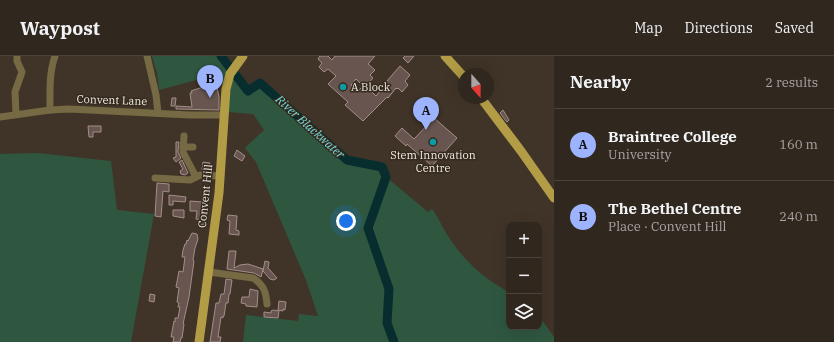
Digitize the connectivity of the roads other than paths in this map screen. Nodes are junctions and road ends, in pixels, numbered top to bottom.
1 (17, 56) edge
2 (55, 56) edge
3 (147, 56) edge
4 (445, 56) edge
5 (240, 59) edge
6 (458, 70) edge
7 (485, 104) edge
8 (50, 110) junction
9 (158, 113) junction
10 (16, 114) junction
11 (224, 115) junction
12 (0, 117) edge
13 (184, 136) dead end
14 (183, 147) junction
15 (193, 147) dead end
16 (220, 176) junction
17 (196, 177) junction
18 (156, 178) dead end
19 (554, 198) edge
20 (208, 272) junction
21 (267, 304) dead end
22 (199, 342) edge

1 - 10 street
2 - 8 street
3 - 9 street
4 - 6 main road
5 - 11 main road, Convent Hill
7 - 19 main road
8 - 9 street, Convent Lane
8 - 10 street, Convent Lane
9 - 11 street, Convent Lane
10 - 12 street, Convent Lane
11 - 16 main road, Convent Hill
13 - 14 street
14 - 15 street
14 - 17 street
16 - 17 street
16 - 20 main road, Convent Hill
17 - 18 street
20 - 21 street
20 - 22 main road, Convent Hill

